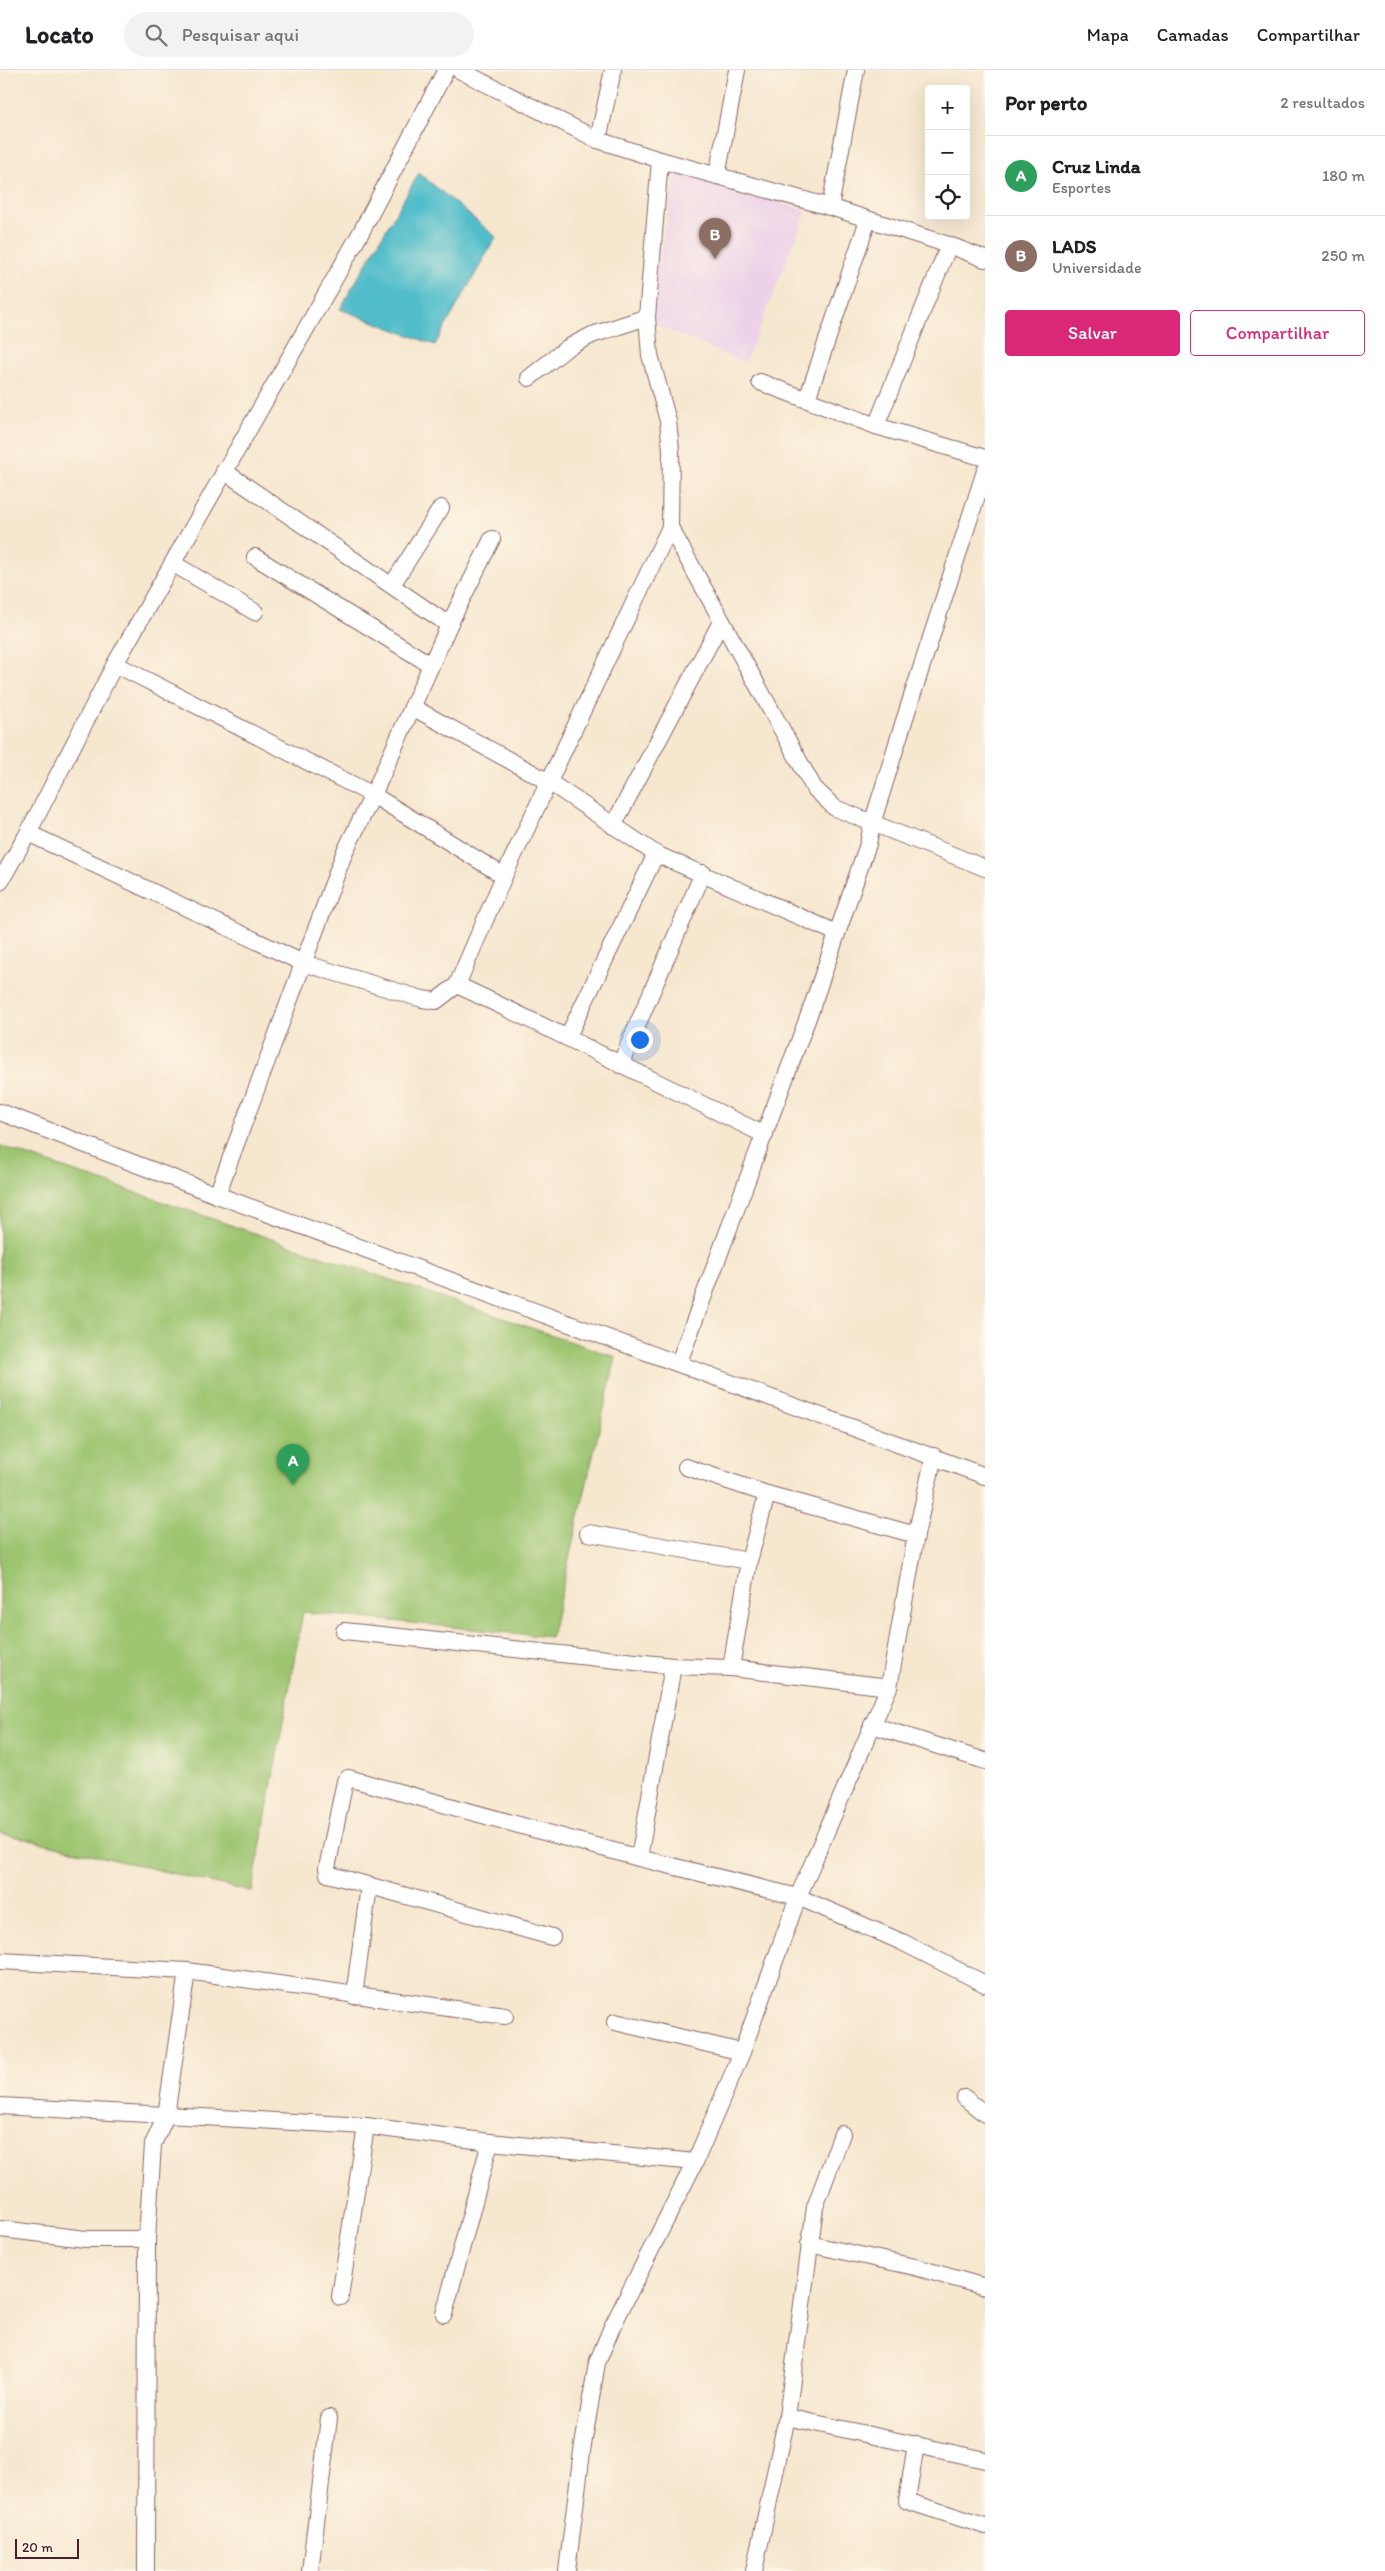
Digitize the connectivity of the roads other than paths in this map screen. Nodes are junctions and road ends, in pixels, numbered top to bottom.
1 (446, 70) edge
2 (459, 70) edge
3 (613, 70) edge
4 (738, 70) edge
5 (856, 70) edge
6 (598, 140) junction
7 (660, 160) junction
8 (717, 176) junction
9 (830, 208) junction
10 (868, 220) junction
11 (949, 245) junction
12 (985, 259) edge
13 (647, 317) junction
14 (529, 378) dead end
15 (760, 382) dead end
16 (807, 399) junction
17 (876, 426) junction
18 (985, 458) edge
19 (224, 471) junction
20 (985, 471) edge
21 (441, 508) dead end
22 (670, 527) junction
23 (492, 539) dead end
24 (255, 557) dead end
25 (174, 564) junction
26 (392, 585) junction
27 (254, 612) dead end
28 (721, 622) junction
29 (449, 625) junction
30 (115, 664) junction
31 (431, 665) junction
32 (412, 707) junction
33 (549, 782) junction
34 (373, 796) junction
35 (872, 824) junction
36 (613, 826) junction
37 (28, 833) junction
38 (656, 854) junction
39 (985, 868) edge
40 (703, 873) junction
41 (504, 876) junction
42 (0, 882) edge
43 (837, 933) junction
44 (303, 963) junction
45 (457, 985) junction
46 (568, 1036) junction
47 (620, 1065) junction
48 (0, 1112) edge
49 (765, 1135) junction
50 (217, 1195) junction
51 (679, 1362) junction
52 (934, 1456) junction
53 (686, 1467) dead end
54 (985, 1476) edge
55 (767, 1494) junction
56 (588, 1533) dead end
57 (916, 1535) junction
58 (749, 1561) junction
59 (344, 1631) dead end
60 (673, 1666) junction
61 (730, 1668) junction
62 (889, 1687) junction
63 (872, 1725) junction
64 (985, 1761) edge
65 (638, 1858) junction
66 (369, 1886) junction
67 (798, 1897) junction
68 (552, 1937) dead end
69 (0, 1961) edge
70 (187, 1971) junction
71 (985, 1984) edge
72 (354, 1996) junction
73 (505, 2016) dead end
74 (614, 2022) dead end
75 (742, 2052) junction
76 (965, 2098) dead end
77 (0, 2106) edge
78 (985, 2114) edge
79 (166, 2116) junction
80 (366, 2126) junction
81 (842, 2134) dead end
82 (490, 2142) junction
83 (695, 2162) junction
84 (0, 2229) edge
85 (147, 2239) junction
86 (809, 2244) junction
87 (985, 2287) edge
88 (340, 2297) dead end
89 (444, 2314) dead end
90 (329, 2418) dead end
91 (787, 2418) junction
92 (916, 2444) junction
93 (985, 2460) edge
94 (985, 2526) edge
95 (146, 2571) edge
96 (310, 2571) edge
97 (567, 2571) edge
98 (754, 2571) edge

1 - 19 street
2 - 6 street
3 - 6 street
4 - 8 street
5 - 9 street
6 - 7 street
7 - 8 street
7 - 13 street
8 - 9 street
9 - 10 street
10 - 11 street
10 - 16 street
11 - 12 street
11 - 17 street
13 - 14 street
13 - 22 street
15 - 16 street
16 - 17 street
17 - 18 street
19 - 25 street
19 - 26 street
20 - 35 street
21 - 26 street
22 - 28 street
22 - 33 street
23 - 29 street
24 - 31 street
25 - 27 street
25 - 30 street
26 - 29 street
28 - 35 street
28 - 36 street
29 - 31 street
30 - 34 street
30 - 37 street
31 - 32 street
32 - 33 street
32 - 34 street
33 - 36 street
33 - 41 street
34 - 41 street
34 - 44 street
35 - 39 street
35 - 43 street
36 - 38 street
37 - 42 street
37 - 44 street
38 - 40 street
38 - 46 street
40 - 43 street
40 - 47 street
41 - 45 street
43 - 49 street
44 - 45 street
44 - 50 street
45 - 46 street
46 - 47 street
47 - 49 street
48 - 50 street
49 - 51 street
50 - 51 street
51 - 52 street
52 - 54 street
52 - 57 street
53 - 55 street
55 - 57 street
55 - 58 street
56 - 58 street
57 - 62 street
58 - 61 street
59 - 60 street
60 - 61 street
60 - 65 street
61 - 62 street
62 - 63 street
63 - 64 street
63 - 67 street
65 - 66 street
65 - 67 street
66 - 68 street
66 - 72 street
67 - 71 street
67 - 75 street
69 - 70 street
70 - 72 street
70 - 79 street
72 - 73 street
74 - 75 street
75 - 83 street
76 - 78 street
77 - 79 street
79 - 80 street
79 - 85 street
80 - 82 street
80 - 88 street
81 - 86 street
82 - 83 street
82 - 89 street
83 - 97 street
84 - 85 street
85 - 95 street
86 - 87 street
86 - 91 street
90 - 96 street
91 - 92 street
91 - 98 street
92 - 93 street
92 - 94 street

